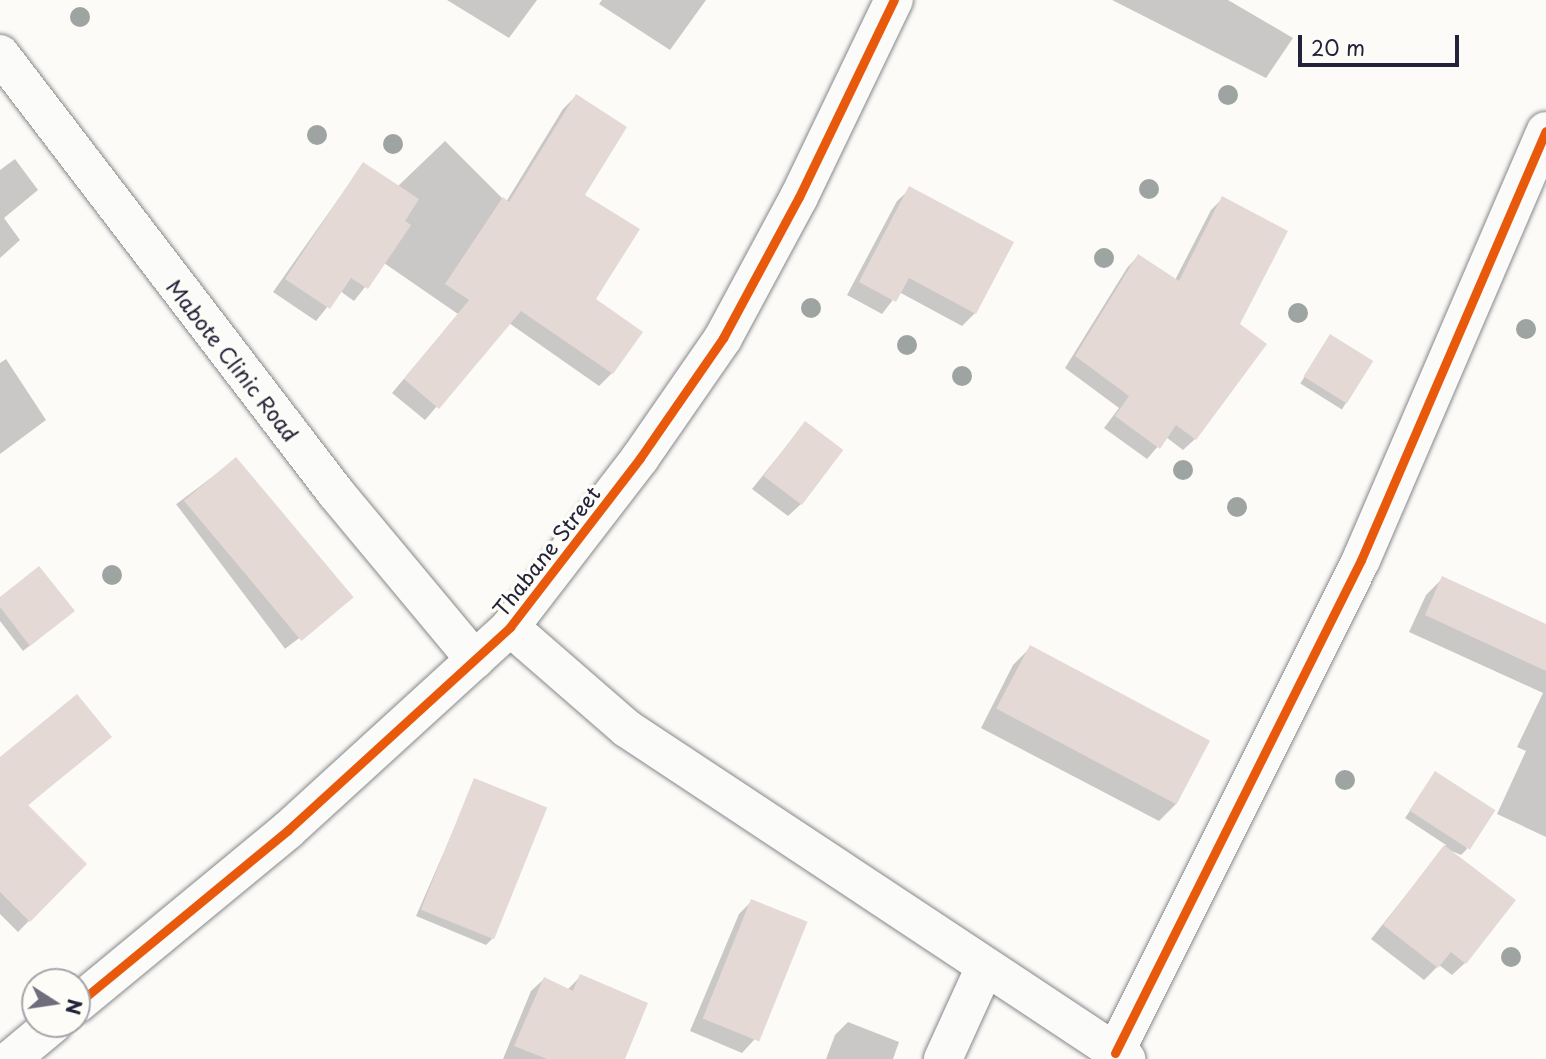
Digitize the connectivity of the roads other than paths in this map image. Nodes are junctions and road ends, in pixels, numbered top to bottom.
1 (894, 0) edge
2 (0, 54) edge
3 (1546, 131) edge
4 (510, 627) junction
5 (475, 660) junction
6 (985, 967) junction
7 (91, 992) edge
8 (36, 1038) edge
9 (1120, 1056) edge
10 (11, 1059) edge
11 (943, 1059) edge

1 - 4 street, Thabane Street
2 - 5 street, Mabote Clinic Road
3 - 9 street
4 - 5 street, Thabane Street
4 - 6 street
5 - 7 street, Thabane Street
6 - 9 street
6 - 11 street
8 - 10 street

